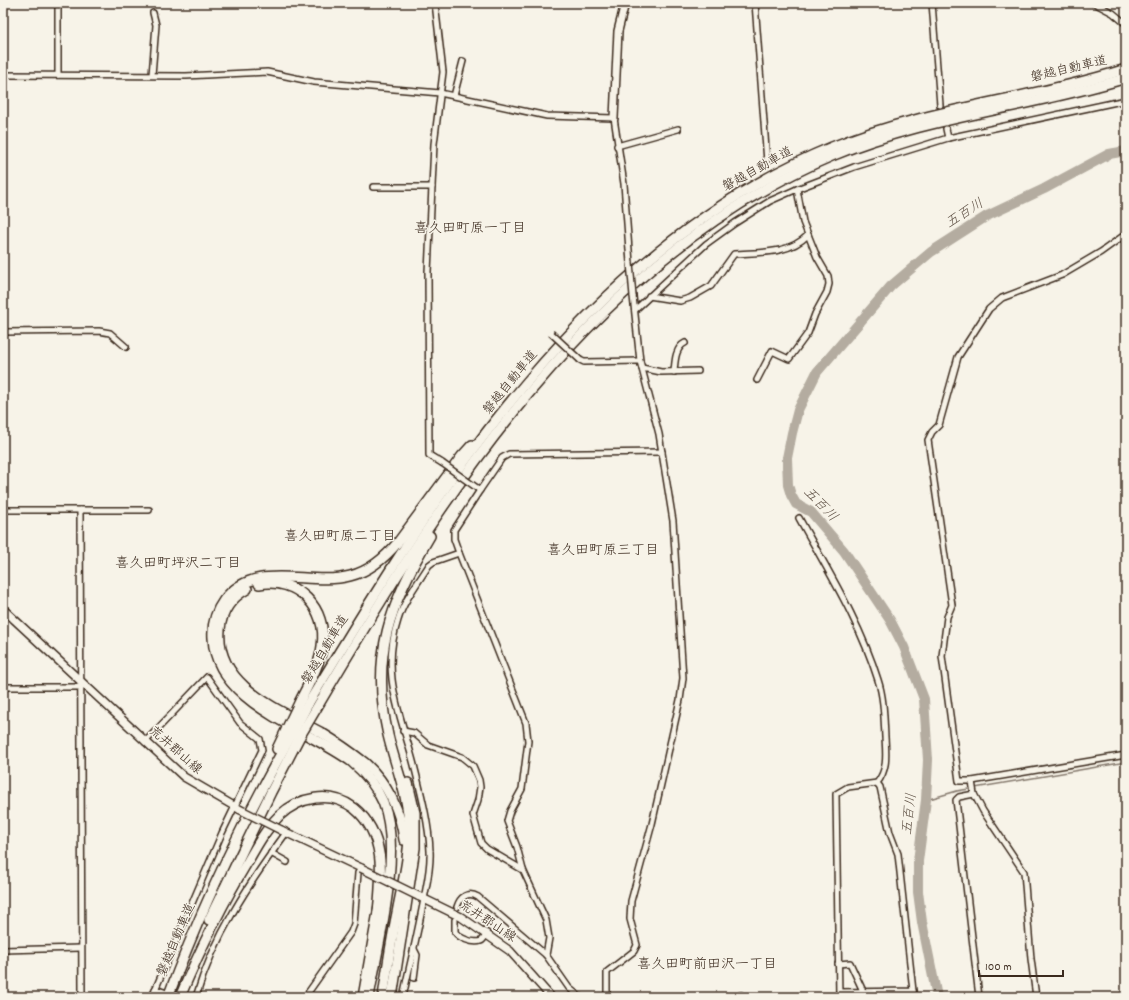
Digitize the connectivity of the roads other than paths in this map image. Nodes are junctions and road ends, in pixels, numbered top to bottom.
1 (58, 3) edge
2 (435, 3) edge
3 (625, 3) edge
4 (755, 3) edge
5 (932, 3) edge
6 (1094, 3) edge
7 (153, 12) dead end
8 (1126, 24) edge
9 (463, 61) dead end
10 (1126, 69) edge
11 (3, 75) edge
12 (58, 75) junction
13 (152, 76) junction
14 (1126, 78) edge
15 (440, 93) junction
16 (454, 96) junction
17 (1126, 100) edge
18 (940, 105) dead end
19 (614, 118) junction
20 (678, 129) dead end
21 (946, 129) dead end
22 (948, 138) junction
23 (617, 146) junction
24 (767, 162) dead end
25 (374, 187) dead end
26 (432, 187) junction
27 (797, 190) junction
28 (1126, 234) edge
29 (808, 235) junction
30 (649, 296) junction
31 (635, 310) junction
32 (3, 332) edge
33 (550, 332) dead end
34 (685, 343) dead end
35 (126, 347) dead end
36 (640, 361) junction
37 (642, 368) junction
38 (698, 371) dead end
39 (674, 372) junction
40 (757, 380) dead end
41 (502, 415) junction
42 (662, 452) junction
43 (479, 459) junction
44 (479, 489) junction
45 (3, 510) edge
46 (80, 510) junction
47 (149, 510) dead end
48 (799, 518) dead end
49 (459, 553) junction
50 (3, 609) edge
51 (80, 684) junction
52 (3, 687) edge
53 (308, 705) junction
54 (384, 712) junction
55 (403, 731) junction
56 (293, 732) junction
57 (145, 742) junction
58 (330, 746) junction
59 (1126, 755) edge
60 (877, 783) junction
61 (973, 788) junction
62 (237, 808) junction
63 (284, 831) junction
64 (272, 853) junction
65 (287, 862) dead end
66 (406, 866) junction
67 (361, 868) junction
68 (523, 870) junction
69 (421, 897) junction
70 (457, 907) dead end
71 (378, 912) junction
72 (455, 920) dead end
73 (487, 933) junction
74 (81, 948) junction
75 (414, 949) junction
76 (3, 950) edge
77 (546, 955) junction
78 (838, 964) junction
79 (414, 978) dead end
80 (155, 989) junction
81 (864, 991) junction
82 (913, 991) junction
83 (166, 995) edge
84 (365, 995) edge
85 (839, 995) edge
86 (82, 997) edge
87 (152, 997) edge
88 (178, 997) edge
89 (196, 997) edge
90 (305, 997) edge
91 (384, 997) edge
92 (392, 997) edge
93 (403, 997) edge
94 (551, 997) edge
95 (580, 997) edge
96 (607, 997) edge
97 (736, 997) edge
98 (743, 997) edge
99 (914, 997) edge
100 (979, 997) edge
101 (1036, 997) edge

1 - 12 street
2 - 15 street
3 - 19 main road
4 - 24 street
5 - 18 street
6 - 8 street
7 - 13 street
9 - 16 street
10 - 41 highway, 磐越自動車道
11 - 12 street
12 - 13 street
13 - 15 street
14 - 43 highway, 磐越自動車道
15 - 16 street
15 - 26 street
16 - 19 street
17 - 22 street
19 - 23 street
20 - 23 street
21 - 22 street
22 - 27 street
23 - 31 street, bridge
25 - 26 street
26 - 44 street, bridge
27 - 29 street
27 - 30 street
28 - 61 street
29 - 30 street
29 - 40 street
30 - 31 street
31 - 36 street
32 - 35 street
33 - 36 street, bridge
34 - 39 street
36 - 37 street
37 - 39 street
37 - 42 street
38 - 39 street
41 - 53 highway, 磐越自動車道
41 - 58 highway
42 - 44 street
42 - 96 street
43 - 53 highway, 磐越自動車道
43 - 54 highway
44 - 49 street
45 - 46 street
46 - 47 street
46 - 51 street
48 - 60 street
49 - 55 street
49 - 68 street
50 - 51 main road, 荒井郡山線
51 - 52 street
51 - 57 main road, 荒井郡山線
51 - 74 street
53 - 56 highway, bridge
53 - 56 highway, 磐越自動車道, bridge
53 - 66 highway
54 - 66 highway
54 - 92 highway
55 - 68 street
55 - 69 street
56 - 83 highway, 磐越自動車道
56 - 88 highway, 磐越自動車道
57 - 62 main road, 荒井郡山線
57 - 62 street
58 - 71 highway
58 - 84 highway
59 - 61 street
60 - 78 street
60 - 82 street
61 - 100 street
61 - 101 street
62 - 63 main road, 荒井郡山線, bridge
62 - 80 street
63 - 64 street
63 - 67 main road, 荒井郡山線
64 - 65 street
64 - 89 street
66 - 91 highway
67 - 69 main road, 荒井郡山線, bridge
67 - 90 street
68 - 77 street
69 - 73 main road, 荒井郡山線
69 - 75 street
70 - 77 street
71 - 84 highway
71 - 88 highway
72 - 73 street
73 - 94 main road, 荒井郡山線
74 - 76 street
74 - 86 street
75 - 79 street
75 - 93 street
77 - 95 street
78 - 81 street
78 - 85 street
80 - 83 street
80 - 87 street
81 - 82 street
81 - 85 street
82 - 99 street
97 - 98 street

